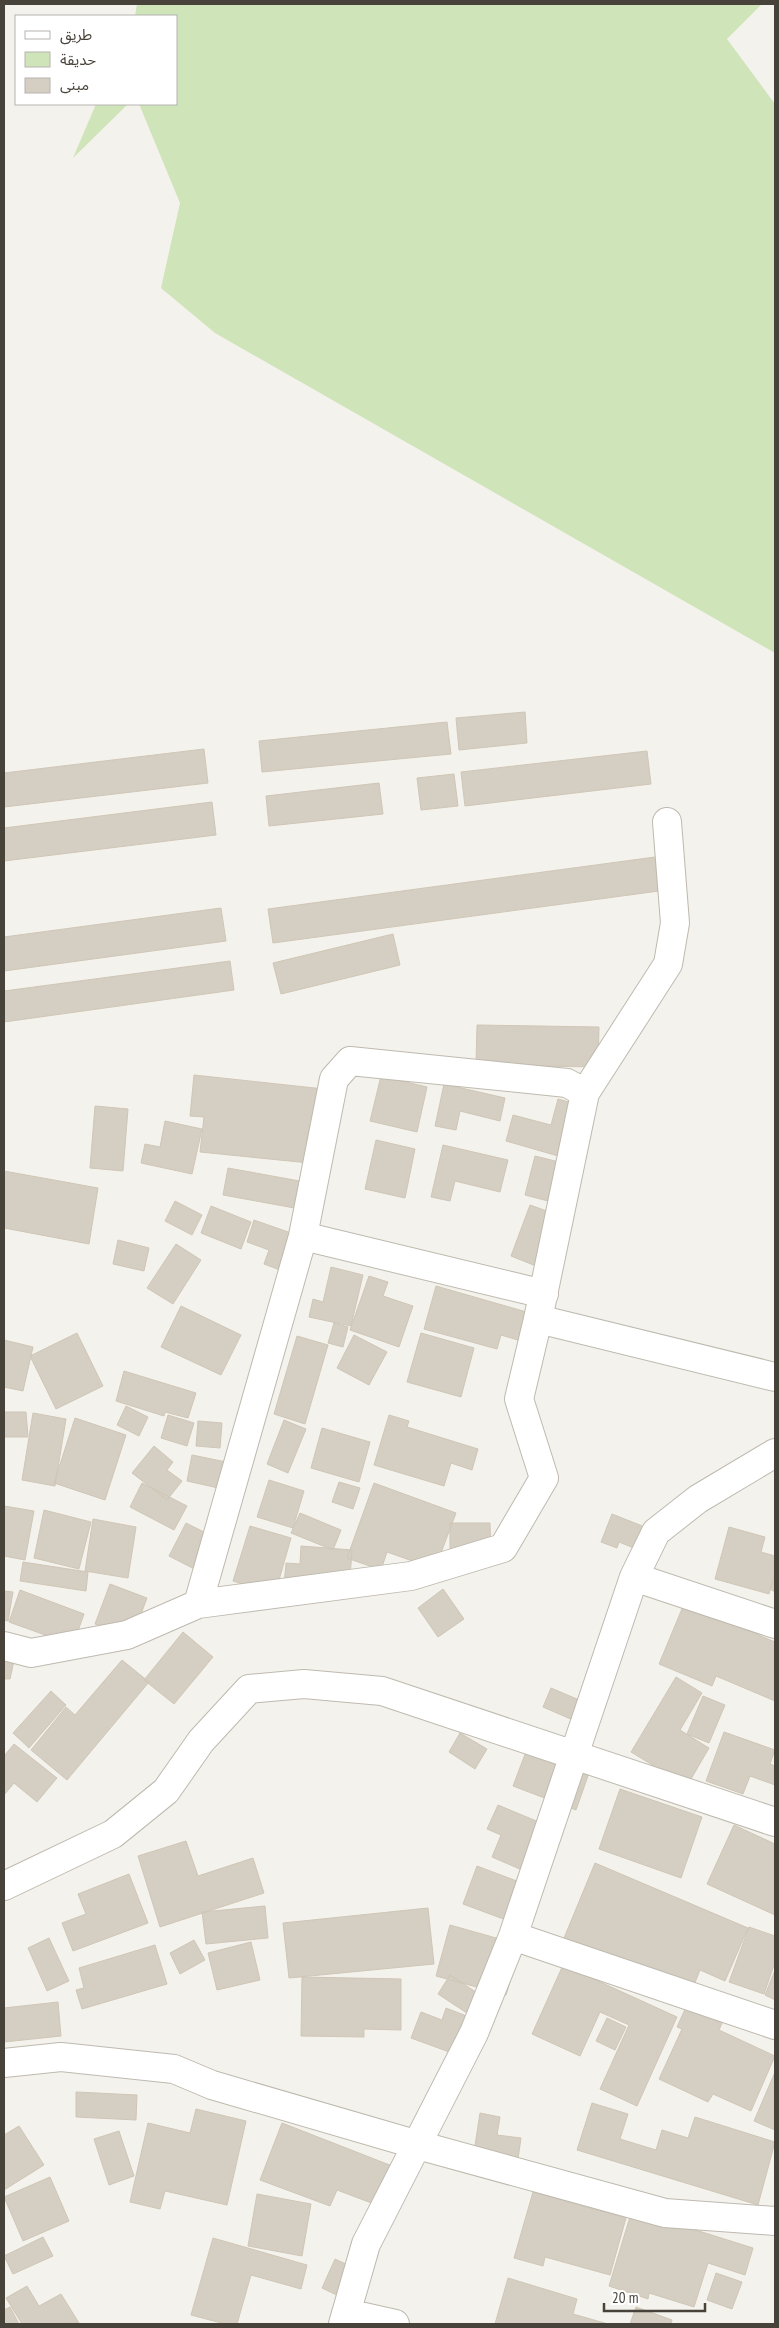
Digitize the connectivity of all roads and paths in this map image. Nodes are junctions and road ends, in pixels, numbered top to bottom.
1 (667, 822) dead end
2 (585, 1093) junction
3 (303, 1236) junction
4 (541, 1306) junction
5 (775, 1377) edge
6 (775, 1452) edge
7 (634, 1577) junction
8 (198, 1604) junction
9 (775, 1624) edge
10 (4, 1646) edge
11 (575, 1754) junction
12 (775, 1822) edge
13 (4, 1886) edge
14 (513, 1936) junction
15 (775, 2025) edge
16 (4, 2063) edge
17 (418, 2145) junction
18 (775, 2221) edge
19 (345, 2319) edge
20 (395, 2324) edge

1 - 2 street
2 - 3 street
2 - 4 street
3 - 4 street
3 - 8 street
4 - 5 street
4 - 8 street
6 - 7 street
7 - 9 street
7 - 11 street
8 - 10 street
11 - 12 street
11 - 13 street
11 - 14 street
14 - 15 street
14 - 17 street
16 - 17 street
17 - 18 street
17 - 19 street
19 - 20 street

